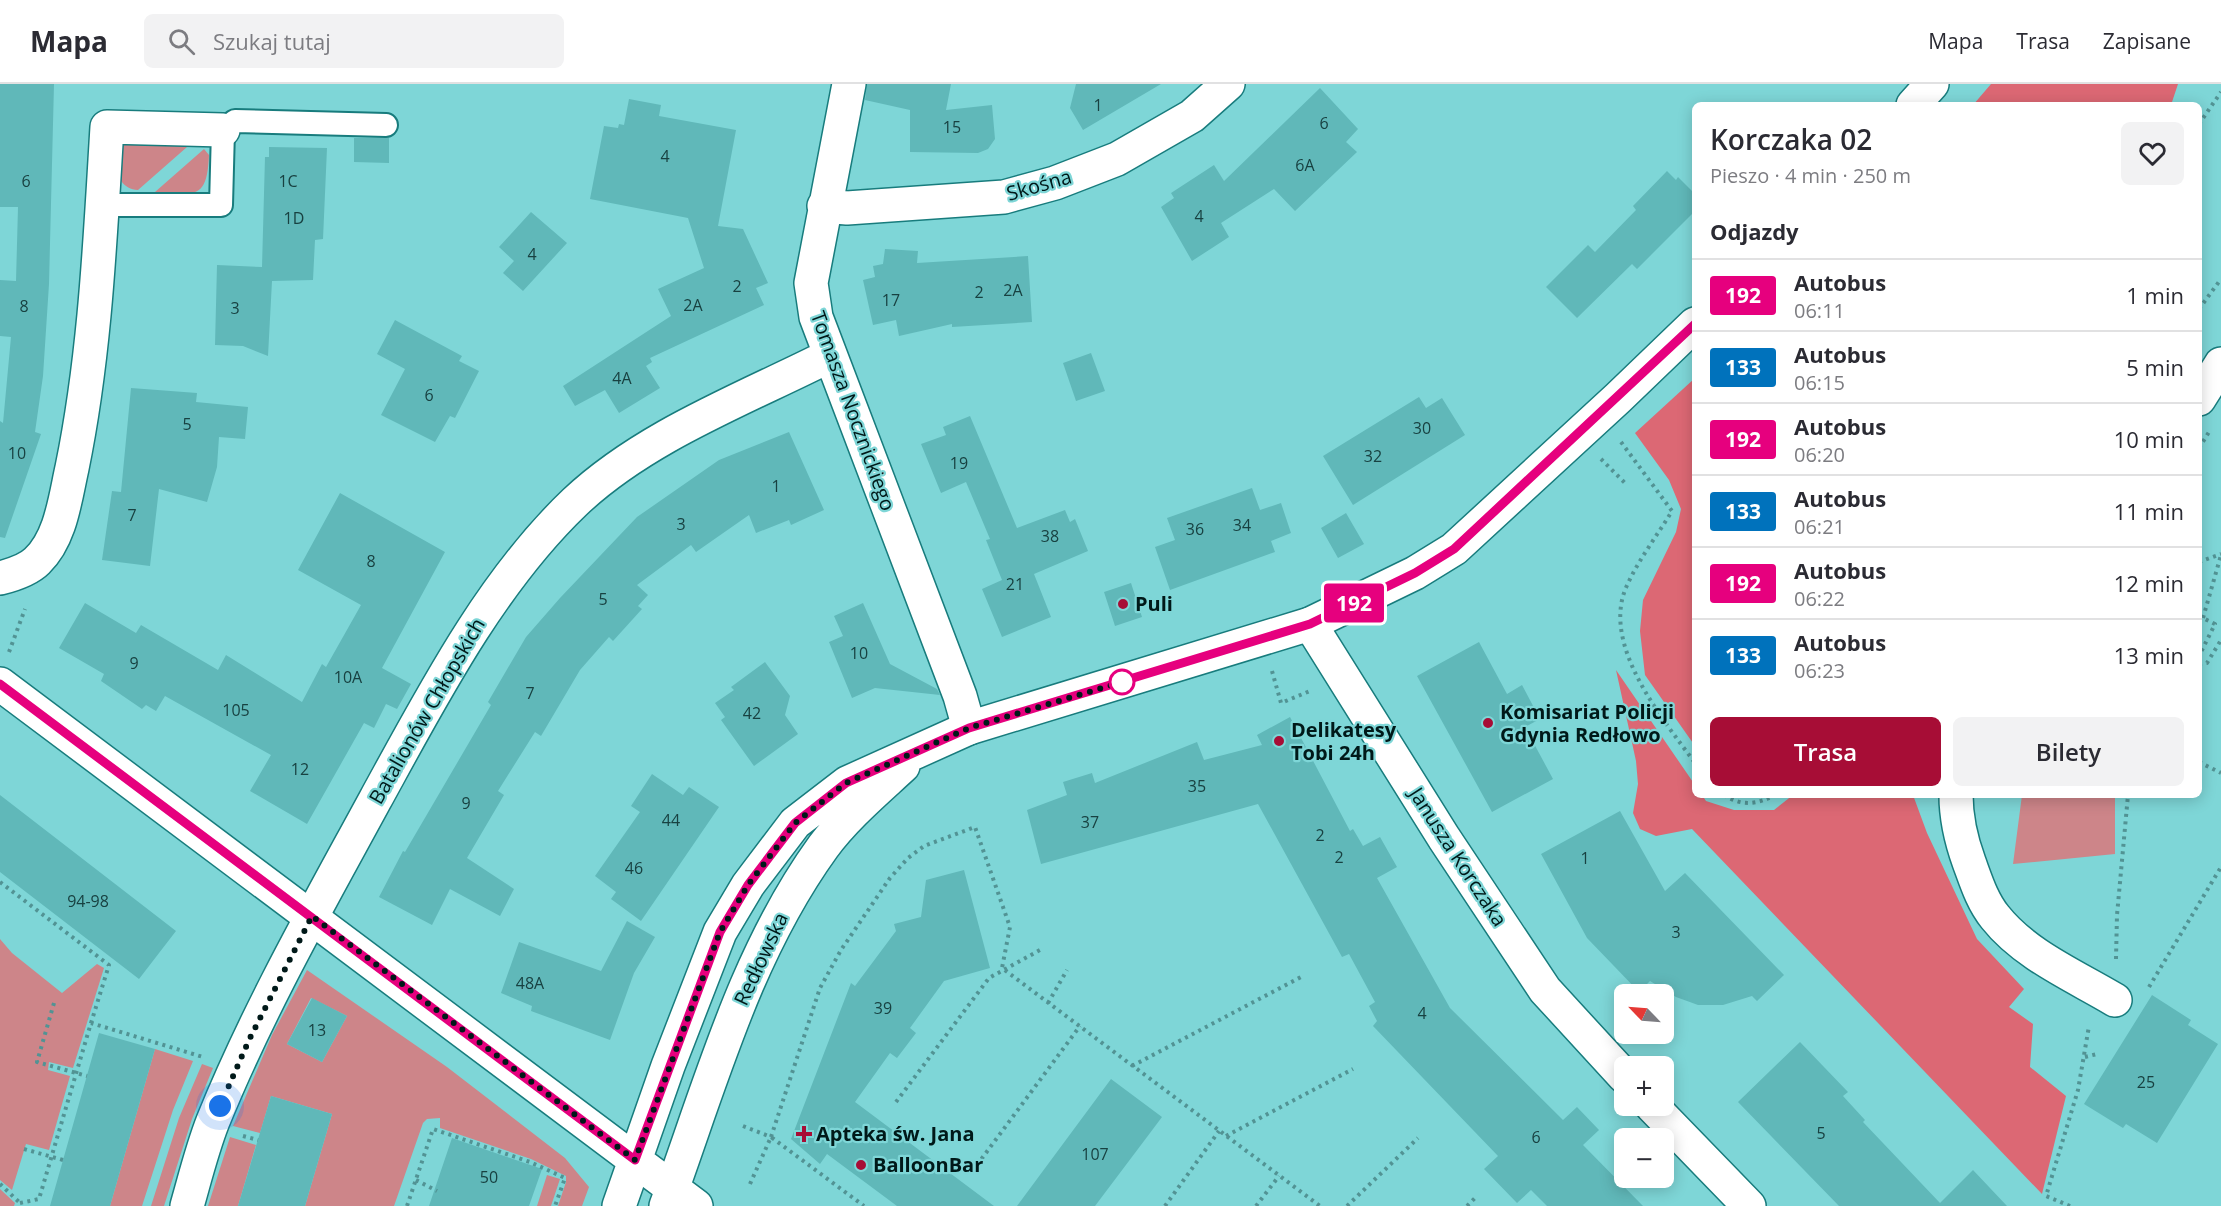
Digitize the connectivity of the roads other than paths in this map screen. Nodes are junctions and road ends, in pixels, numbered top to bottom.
1 (849, 84) edge
2 (1228, 84) edge
3 (1932, 84) edge
4 (1916, 102) edge
5 (386, 125) dead end
6 (223, 130) junction
7 (102, 205) junction
8 (824, 206) junction
9 (1692, 327) edge
10 (829, 356) junction
11 (2221, 364) edge
12 (2202, 394) edge
13 (0, 578) edge
14 (1310, 624) junction
15 (4, 669) edge
16 (969, 728) junction
17 (920, 750) junction
18 (1956, 798) edge
19 (312, 916) junction
20 (2115, 1000) road end
21 (1614, 1065) edge
22 (1662, 1116) edge
23 (635, 1160) junction
24 (678, 1200) edge
25 (187, 1206) edge
26 (619, 1206) edge
27 (1749, 1206) edge

1 - 8 street, Tomasza Nocznickiego
2 - 8 street, Skośna
3 - 4 street
5 - 6 lane
6 - 7 lane
6 - 7 street
7 - 13 street
8 - 10 street, Tomasza Nocznickiego
9 - 14 street, Redłowska
10 - 16 street, Tomasza Nocznickiego
10 - 19 street, Batalionów Chłopskich
11 - 12 street
14 - 16 street, Redłowska
14 - 21 street, Janusza Korczaka
15 - 19 street
16 - 17 street, Redłowska
17 - 23 street, Redłowska
17 - 24 street, Redłowska
18 - 20 street
19 - 23 street
19 - 25 street, Batalionów Chłopskich
22 - 27 street
23 - 24 street
23 - 26 street, Redłowska

